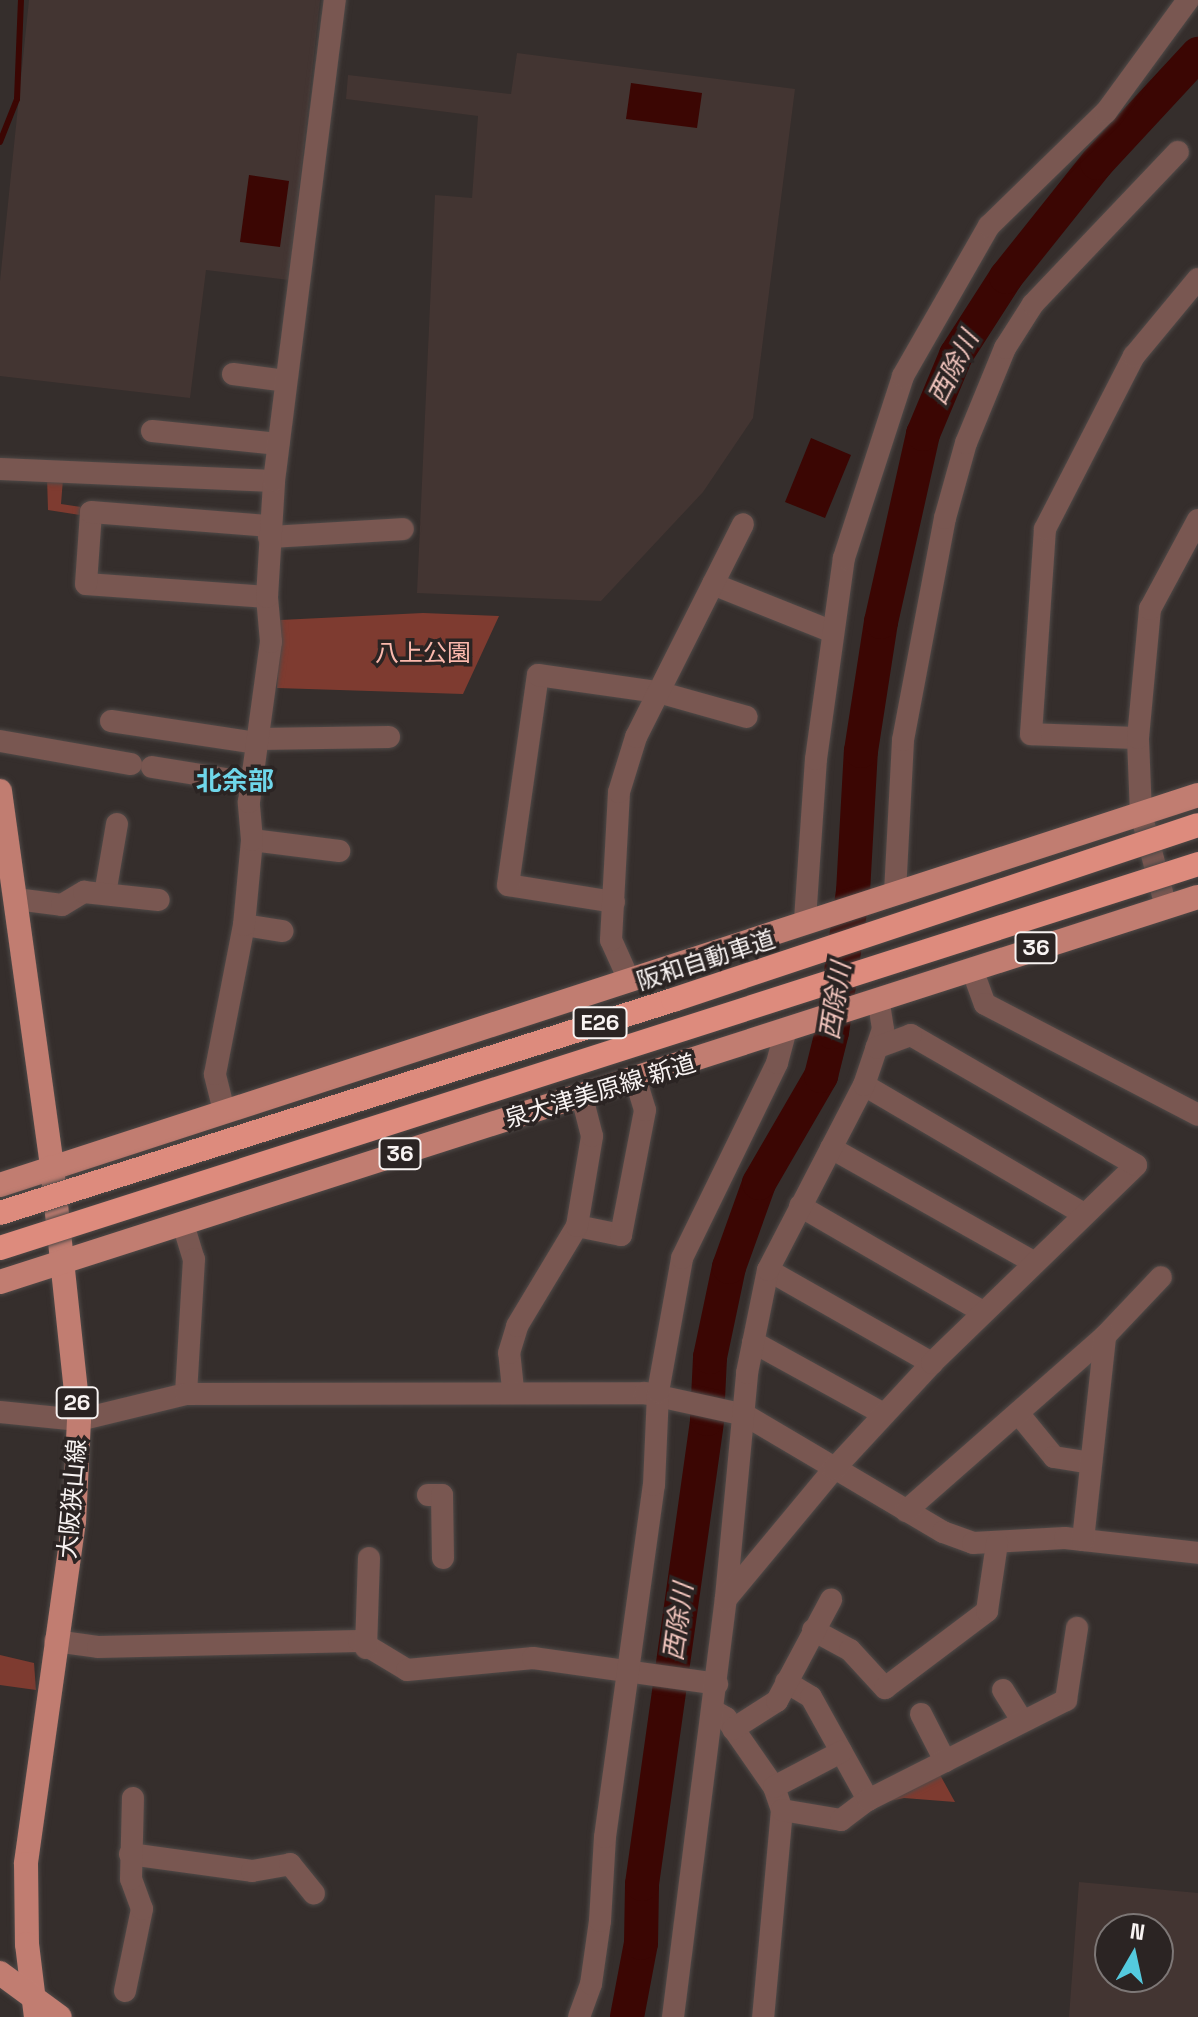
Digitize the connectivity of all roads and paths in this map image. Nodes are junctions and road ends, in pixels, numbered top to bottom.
1 (335, 0) edge
2 (1188, 0) edge
3 (1178, 152) dead end
4 (1198, 279) edge
5 (233, 374) dead end
6 (286, 381) junction
7 (152, 431) dead end
8 (278, 444) junction
9 (0, 469) edge
10 (274, 481) junction
11 (1198, 520) edge
12 (743, 524) dead end
13 (403, 529) dead end
14 (270, 532) junction
15 (713, 584) junction
16 (267, 597) junction
17 (833, 632) junction
18 (658, 692) junction
19 (747, 717) dead end
20 (111, 721) dead end
21 (389, 737) dead end
22 (1138, 738) junction
23 (0, 741) edge
24 (257, 741) junction
25 (251, 783) junction
26 (0, 791) edge
27 (1198, 795) edge
28 (1141, 814) junction
29 (117, 824) dead end
30 (1198, 825) edge
31 (252, 840) junction
32 (339, 851) dead end
33 (1198, 864) edge
34 (105, 894) junction
35 (891, 894) junction
36 (1198, 897) edge
37 (16, 899) junction
38 (159, 900) dead end
39 (614, 902) junction
40 (1166, 907) junction
41 (809, 919) junction
42 (244, 925) junction
43 (283, 931) dead end
44 (972, 969) junction
45 (629, 980) junction
46 (876, 1000) junction
47 (792, 1028) junction
48 (876, 1048) junction
49 (636, 1080) junction
50 (864, 1085) junction
51 (582, 1097) junction
52 (224, 1111) junction
53 (1198, 1115) edge
54 (831, 1148) junction
55 (52, 1167) junction
56 (0, 1185) edge
57 (800, 1206) junction
58 (0, 1213) edge
59 (1084, 1214) junction
60 (183, 1224) junction
61 (577, 1226) junction
62 (0, 1248) edge
63 (63, 1261) junction
64 (1033, 1262) junction
65 (768, 1270) junction
66 (1161, 1277) dead end
67 (0, 1282) edge
68 (983, 1312) junction
69 (1105, 1336) junction
70 (753, 1342) junction
71 (932, 1363) junction
72 (513, 1389) junction
73 (186, 1394) junction
74 (658, 1395) junction
75 (0, 1412) edge
76 (1018, 1413) junction
77 (884, 1414) junction
78 (745, 1415) junction
79 (79, 1420) junction
80 (1091, 1463) junction
81 (834, 1469) junction
82 (428, 1495) dead end
83 (906, 1511) junction
84 (1083, 1540) junction
85 (997, 1543) junction
86 (1198, 1553) edge
87 (369, 1558) dead end
88 (443, 1558) dead end
89 (726, 1599) junction
90 (831, 1600) dead end
91 (1077, 1628) dead end
92 (813, 1630) junction
93 (55, 1641) junction
94 (366, 1648) junction
95 (628, 1672) junction
96 (786, 1682) junction
97 (716, 1684) junction
98 (1003, 1690) dead end
99 (714, 1711) junction
100 (921, 1714) dead end
101 (1022, 1721) junction
102 (733, 1729) junction
103 (841, 1752) junction
104 (945, 1761) junction
105 (774, 1787) junction
106 (133, 1798) dead end
107 (868, 1800) junction
108 (782, 1810) junction
109 (130, 1854) junction
110 (314, 1894) dead end
111 (0, 1973) edge
112 (125, 1991) dead end
113 (34, 2007) edge
114 (60, 2017) edge
115 (579, 2017) edge
116 (673, 2017) edge
117 (763, 2017) edge

1 - 6 street
2 - 17 street
3 - 35 street
4 - 22 street
5 - 6 street
6 - 8 street
7 - 8 street
8 - 10 street
9 - 10 street
10 - 14 street
11 - 22 street
12 - 15 street
13 - 14 street
14 - 16 street
14 - 16 street
15 - 17 street
15 - 18 street
16 - 24 street
17 - 41 street
18 - 19 street
18 - 39 street
18 - 39 street
20 - 24 street
21 - 24 street
22 - 28 street
23 - 25 street
24 - 25 street
25 - 31 street
26 - 37 main road, 大阪狭山線 / 26
27 - 28 main road
28 - 35 main road
28 - 40 street
29 - 34 street
30 - 58 highway, 阪和自動車道 / E26, bridge
31 - 32 street
31 - 42 street
33 - 62 highway, E26, bridge
34 - 37 street
34 - 38 street
35 - 41 main road
36 - 40 main road, 泉大津美原線 新道 / 36
37 - 55 main road, 大阪狭山線 / 26
39 - 45 street
40 - 44 main road, 泉大津美原線 新道 / 36
41 - 45 main road
42 - 43 street
42 - 52 street
44 - 46 main road, 泉大津美原線 新道 / 36
44 - 53 street
45 - 52 main road
46 - 47 main road, 泉大津美原線 新道 / 36
46 - 48 street
47 - 49 main road, 泉大津美原線 新道 / 36
47 - 74 street
48 - 50 street
48 - 59 street
49 - 51 main road, 泉大津美原線 新道 / 36
49 - 61 street
50 - 54 street
50 - 59 street
51 - 60 main road, 泉大津美原線 新道 / 36
51 - 61 street
52 - 55 main road
54 - 57 street
54 - 64 street
55 - 56 main road
55 - 63 main road, 大阪狭山線 / 26
57 - 65 street
57 - 68 street
59 - 64 street
60 - 63 main road, 泉大津美原線 新道 / 36
60 - 73 street
61 - 72 street
63 - 67 main road, 泉大津美原線 新道 / 36
63 - 79 main road, 大阪狭山線 / 26
64 - 68 street
65 - 70 street
65 - 71 street
66 - 69 street
68 - 71 street
69 - 76 street
69 - 80 street
70 - 77 street
70 - 78 street
71 - 77 street
72 - 73 street
72 - 74 street
73 - 79 street
74 - 78 street
74 - 95 street
75 - 79 street
76 - 80 street
76 - 83 street
77 - 81 street
78 - 81 street
78 - 89 street
79 - 93 main road, 大阪狭山線 / 26
80 - 84 street
81 - 83 street
81 - 89 street
82 - 88 street
83 - 85 street
84 - 85 street
84 - 86 street
85 - 92 street
87 - 94 street
89 - 97 street
90 - 92 street
91 - 101 street
92 - 96 street
93 - 94 street
93 - 113 main road, 大阪狭山線 / 26
94 - 95 street
95 - 97 street
95 - 115 street
96 - 102 street
96 - 103 street
97 - 99 street
98 - 101 street
99 - 102 street
99 - 116 street
100 - 104 street
101 - 104 street
102 - 105 street
103 - 105 street
103 - 107 street
104 - 107 street
105 - 108 street
106 - 109 street
107 - 108 street
108 - 117 street
109 - 110 street
109 - 112 street
111 - 113 main road
113 - 114 main road

